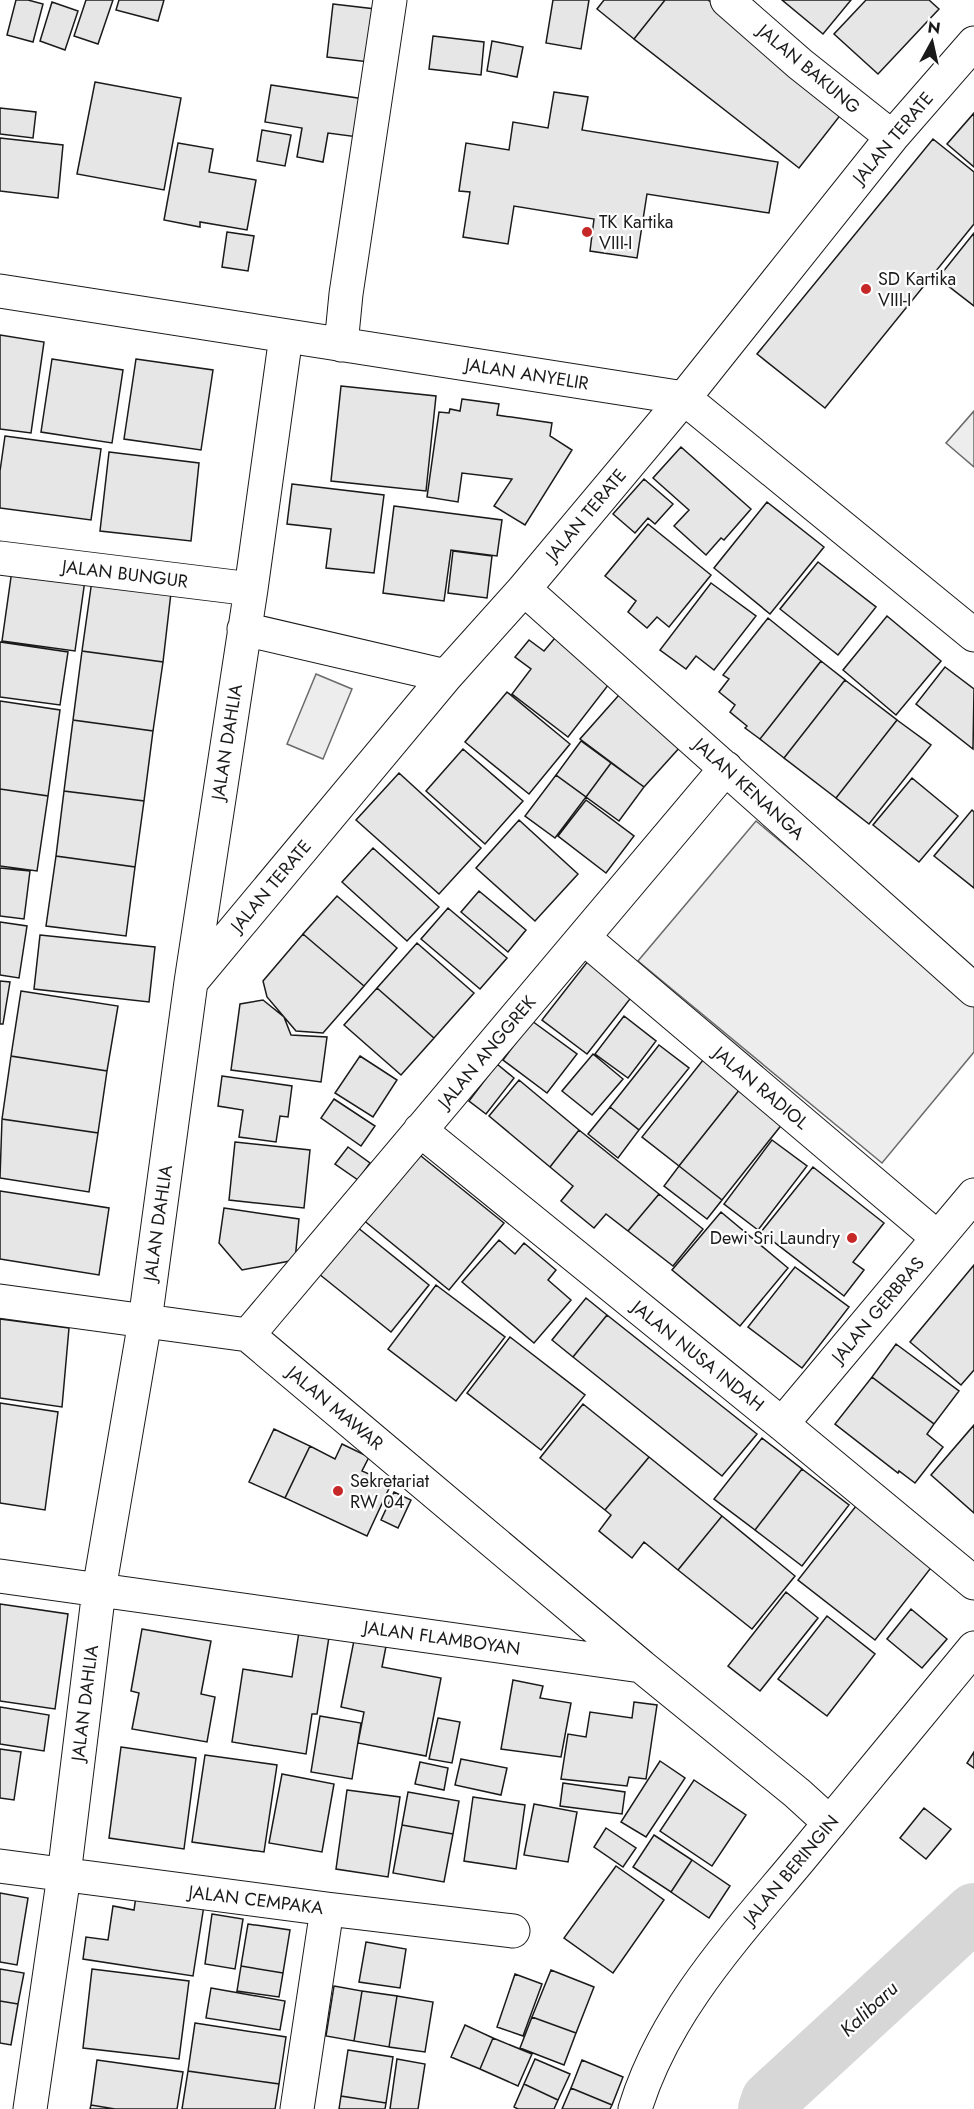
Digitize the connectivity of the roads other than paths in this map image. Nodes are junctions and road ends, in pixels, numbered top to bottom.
1 (390, 0) edge
2 (727, 0) edge
3 (974, 43) edge
4 (892, 137) junction
5 (0, 291) edge
6 (286, 336) junction
7 (341, 345) junction
8 (684, 398) junction
9 (0, 558) edge
10 (524, 589) junction
11 (251, 590) junction
12 (244, 629) junction
13 (974, 635) edge
14 (446, 676) junction
15 (726, 768) junction
16 (584, 938) junction
17 (191, 982) junction
18 (974, 990) edge
19 (420, 1130) junction
20 (974, 1195) edge
21 (938, 1238) junction
22 (0, 1301) edge
23 (145, 1321) junction
24 (248, 1335) junction
25 (782, 1425) junction
26 (0, 1576) edge
27 (974, 1583) edge
28 (99, 1590) junction
29 (974, 1648) edge
30 (641, 1666) junction
31 (830, 1823) junction
32 (0, 1866) edge
33 (64, 1875) junction
34 (327, 1909) junction
35 (513, 1931) dead end
36 (30, 2109) edge
37 (297, 2109) edge
38 (635, 2109) edge

1 - 7 street
2 - 4 street, JALAN BAKUNG
3 - 4 street, JALAN TERATE
4 - 8 street, JALAN TERATE
5 - 6 street, JALAN ANYELIR
6 - 7 street, JALAN ANYELIR
6 - 11 street, JALAN DAHLIA
7 - 8 street, JALAN ANYELIR
8 - 10 street, JALAN TERATE
8 - 13 street
9 - 11 street, JALAN BUNGUR
10 - 14 street, JALAN TERATE
10 - 15 street, JALAN KENANGA
11 - 12 street, JALAN DAHLIA
12 - 14 street
12 - 17 street, JALAN DAHLIA
14 - 17 street, JALAN TERATE
15 - 16 street, JALAN ANGGREK
15 - 18 street, JALAN KENANGA
16 - 19 street, JALAN ANGGREK
16 - 21 street, JALAN RADIOL
17 - 23 street, JALAN DAHLIA
19 - 24 street, JALAN ANGGREK
19 - 25 street, JALAN NUSA INDAH
20 - 21 street, JALAN GERBRAS
21 - 25 street, JALAN GERBRAS
22 - 23 street
23 - 24 street
23 - 28 street, JALAN DAHLIA
24 - 30 street, JALAN MAWAR
25 - 27 street, JALAN NUSA INDAH
26 - 28 street, JALAN FLAMBOYAN
28 - 30 street, JALAN FLAMBOYAN
28 - 33 street, JALAN DAHLIA
29 - 31 street, JALAN BERINGIN
30 - 31 street
31 - 38 street, JALAN BERINGIN
32 - 33 street, JALAN CEMPAKA
33 - 34 street, JALAN CEMPAKA
33 - 36 street, JALAN DAHLIA
34 - 35 street, JALAN CEMPAKA
34 - 37 street

